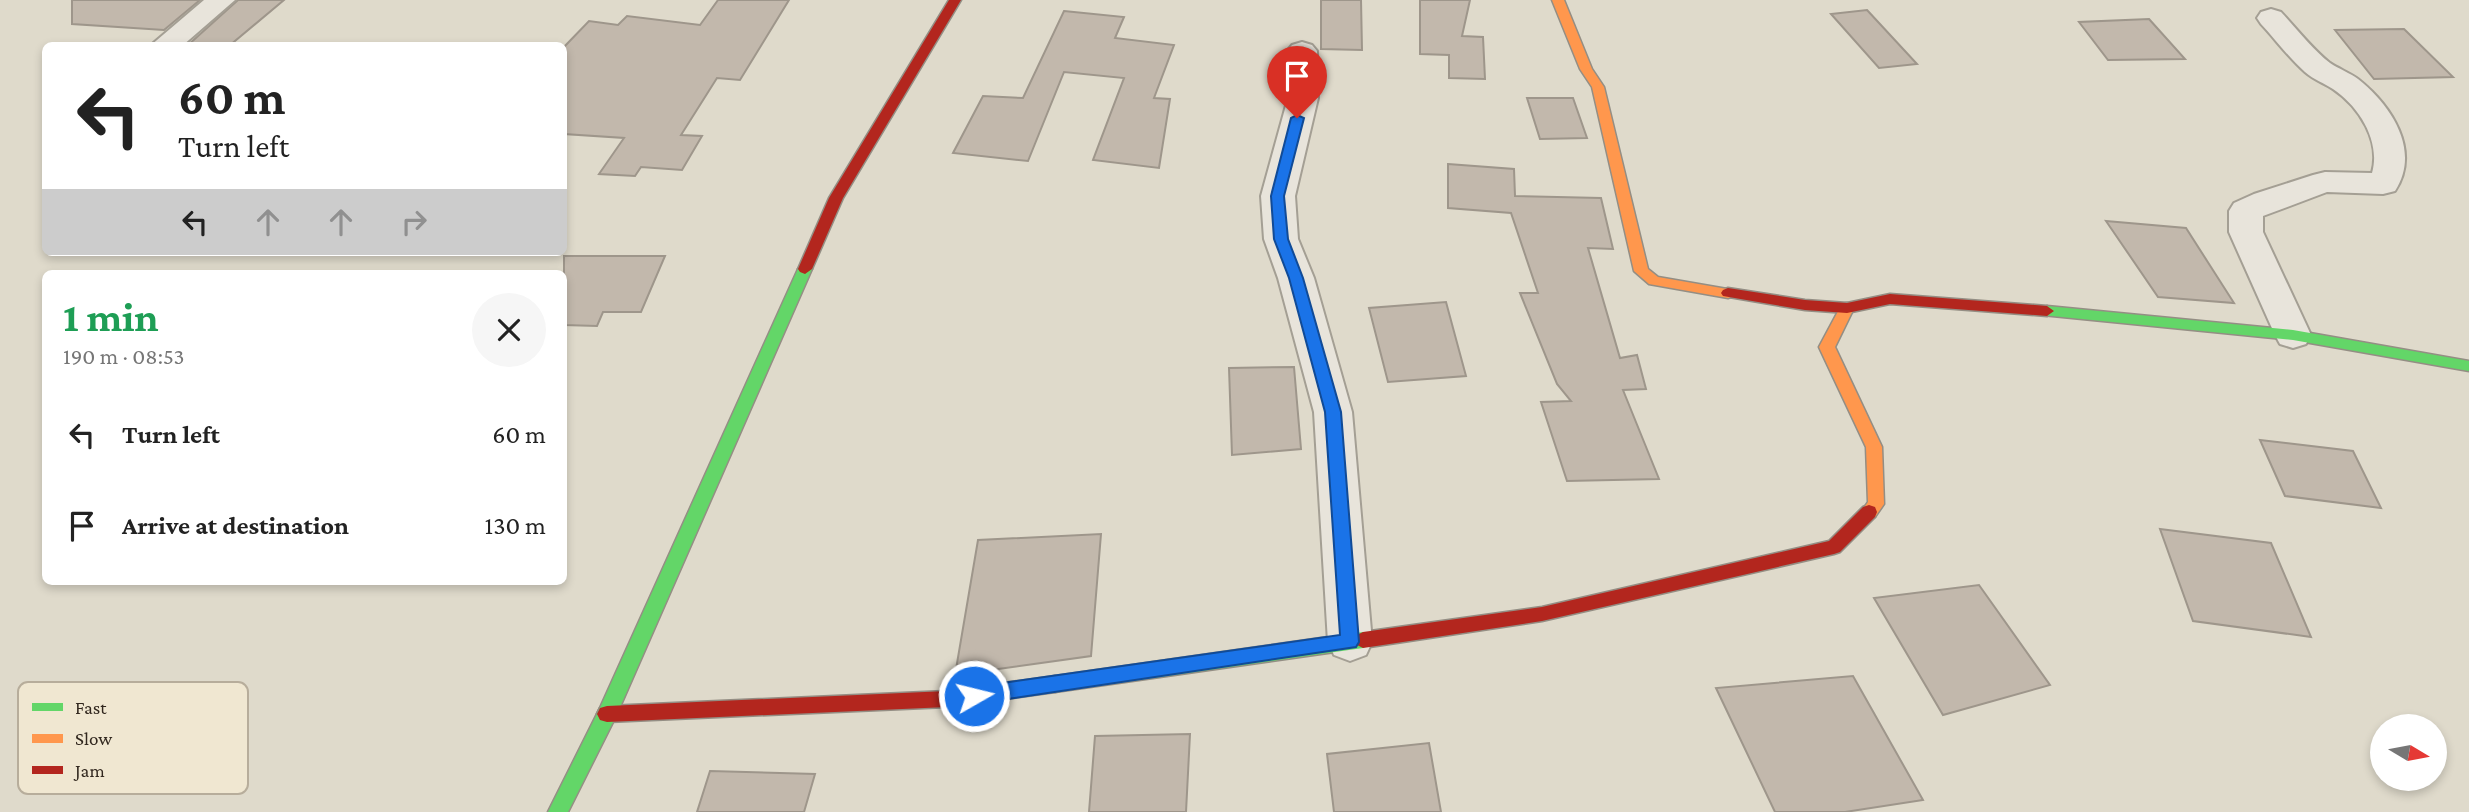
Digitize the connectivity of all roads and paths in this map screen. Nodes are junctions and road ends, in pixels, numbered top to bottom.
1 (221, 0) edge
2 (955, 0) edge
3 (1558, 0) edge
4 (2272, 18) dead end
5 (169, 42) edge
6 (1302, 51) dead end
7 (1847, 308) junction
8 (2293, 335) junction
9 (2469, 366) edge
10 (1350, 642) junction
11 (607, 715) junction
12 (558, 812) edge

1 - 5 street
2 - 11 street
3 - 7 street
4 - 8 street
6 - 10 street
7 - 8 street
7 - 10 street
8 - 9 street
10 - 11 street
11 - 12 street

